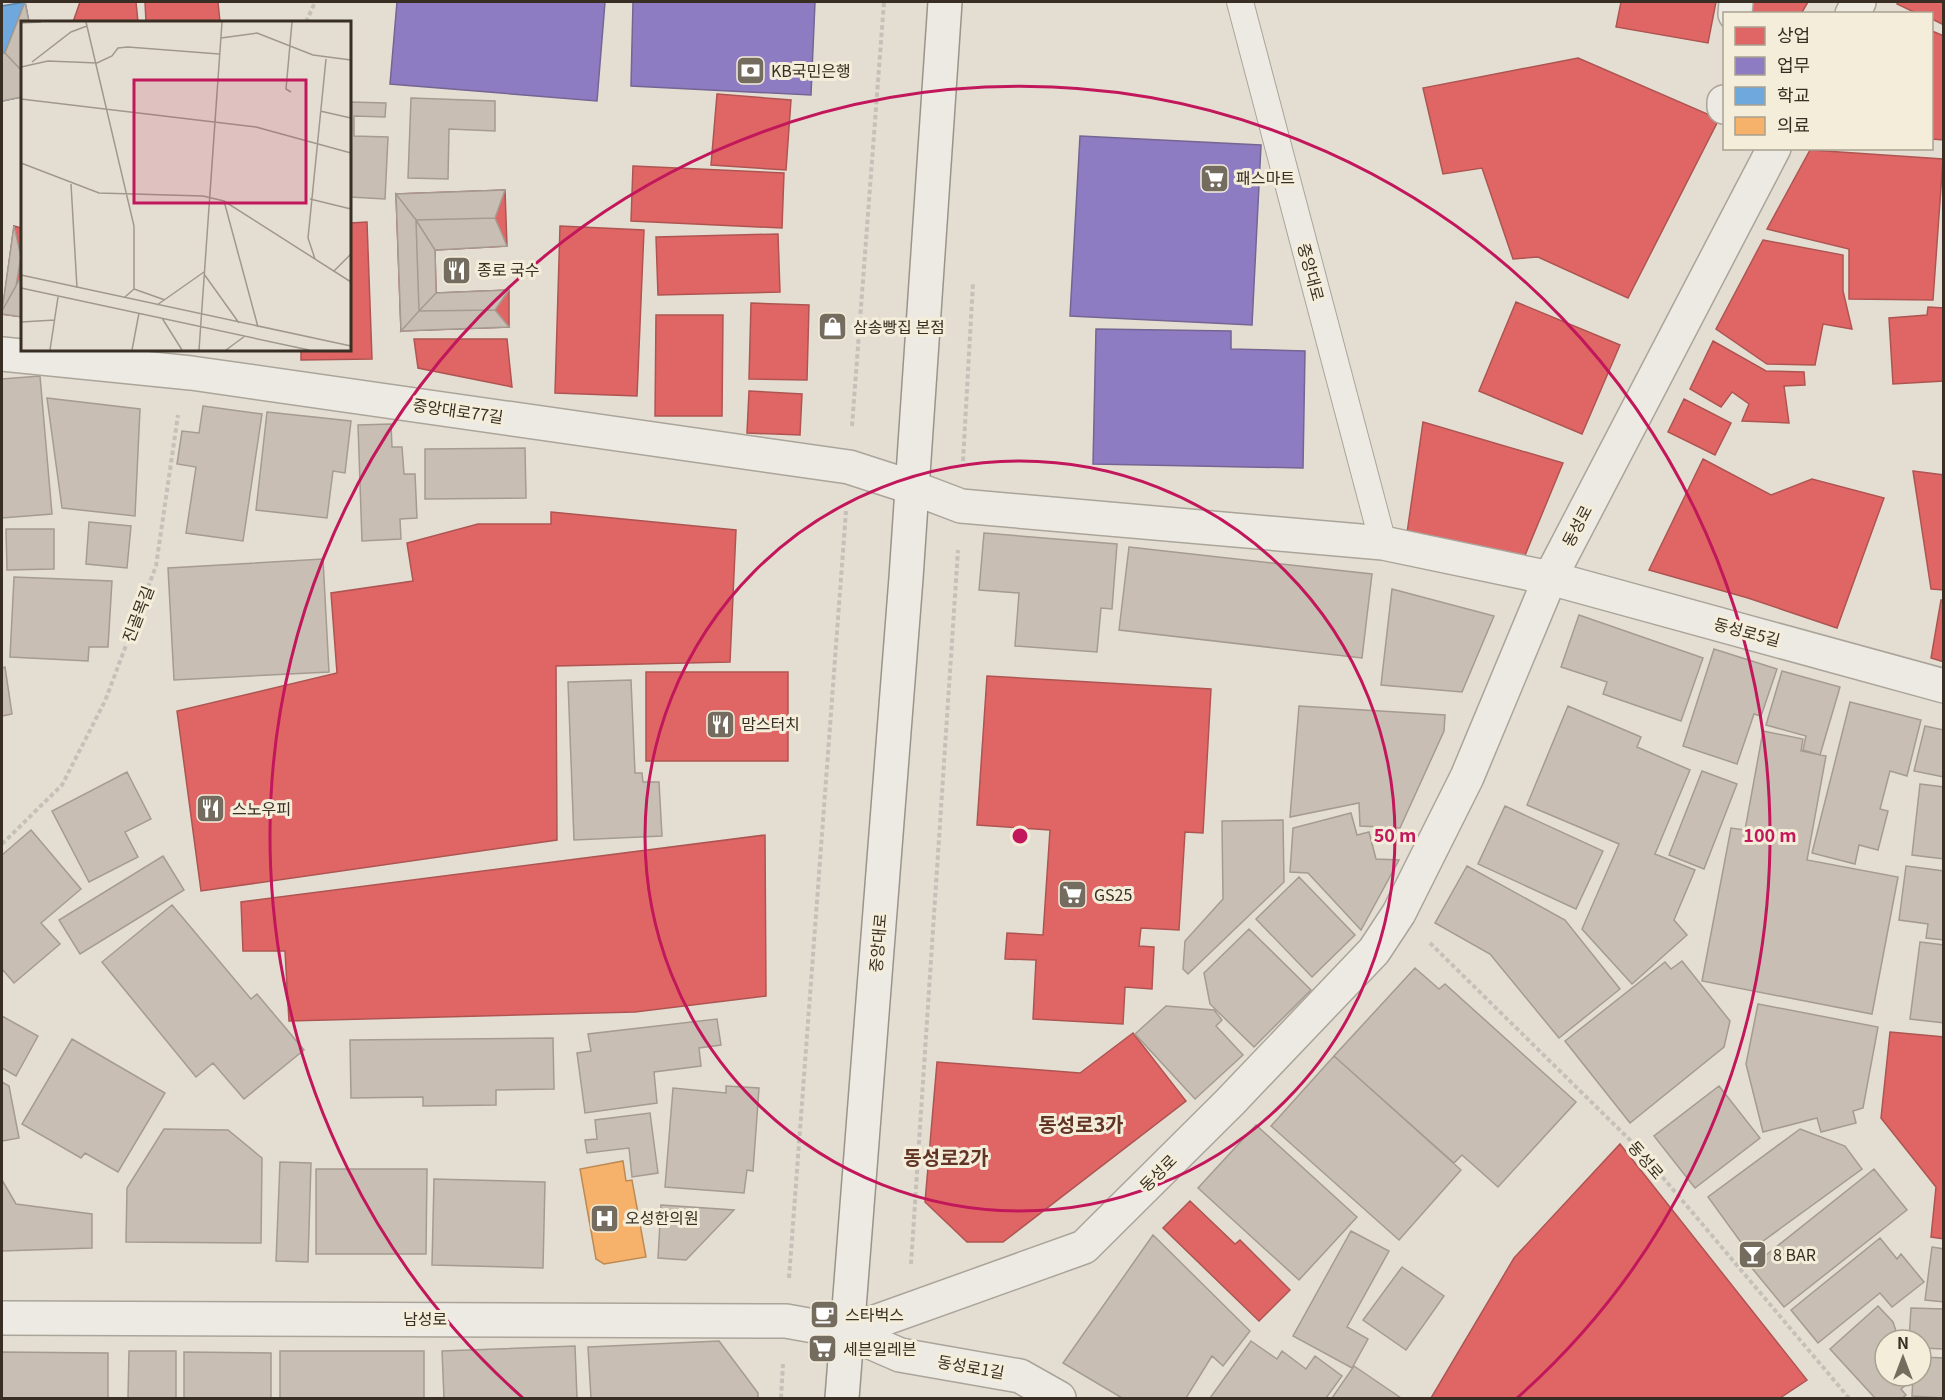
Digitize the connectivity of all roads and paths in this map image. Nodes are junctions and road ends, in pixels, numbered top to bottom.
1 (315, 2) edge
2 (884, 2) edge
3 (945, 2) edge
4 (1240, 2) edge
5 (306, 21) edge
6 (1773, 150) edge
7 (973, 271) dead end
8 (2, 354) edge
9 (191, 373) junction
10 (849, 467) junction
11 (911, 487) junction
12 (961, 506) junction
13 (1383, 543) junction
14 (1550, 578) junction
15 (1944, 686) edge
16 (2, 844) edge
17 (1400, 913) junction
18 (908, 1310) junction
19 (2, 1318) edge
20 (786, 1321) junction
21 (847, 1332) junction
22 (1023, 1387) edge
23 (781, 1398) edge
24 (842, 1398) edge
25 (1059, 1398) edge
26 (1849, 1398) edge

1 - 5 path
2 - 10 path
3 - 11 street, 중앙대로
4 - 13 lane, 중앙대로
6 - 14 street, 동성로
7 - 12 path
8 - 9 street, 중앙대로77길
9 - 10 street, 중앙대로77길
9 - 16 path, 진골목길
10 - 11 street, 중앙대로77길
10 - 20 path
11 - 12 street
11 - 21 street, 중앙대로
12 - 13 street
12 - 18 path
13 - 14 street
14 - 15 street, 동성로5길
14 - 17 street, 동성로
17 - 18 street, 동성로
17 - 26 path, 동성로
18 - 21 street, 동성로
19 - 20 street, 남성로
20 - 21 street, 남성로
20 - 23 path
21 - 22 street, 동성로1길
21 - 24 street, 중앙대로
22 - 25 street, 동성로1길

